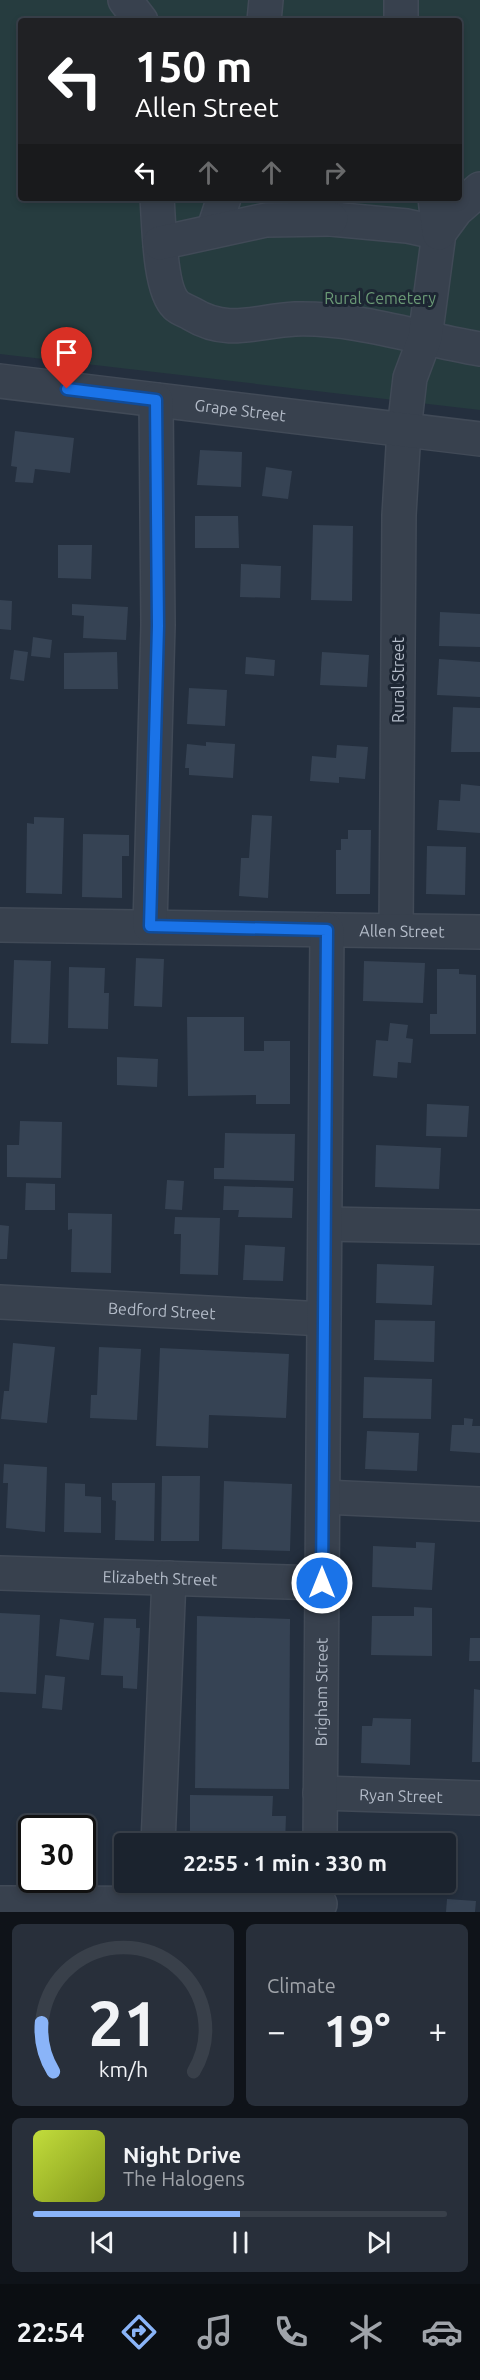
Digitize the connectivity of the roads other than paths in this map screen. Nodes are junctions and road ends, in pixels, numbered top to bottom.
1 (266, 0) edge
2 (401, 0) edge
3 (264, 18) edge
4 (401, 18) edge
5 (480, 189) edge
6 (157, 201) edge
7 (223, 201) edge
8 (435, 201) edge
9 (327, 208) edge
10 (213, 231) junction
11 (439, 232) junction
12 (160, 243) junction
13 (425, 338) junction
14 (480, 349) edge
15 (0, 381) edge
16 (156, 400) junction
17 (404, 430) junction
18 (480, 439) edge
19 (0, 925) edge
20 (150, 926) junction
21 (327, 930) junction
22 (396, 930) junction
23 (480, 932) edge
24 (325, 1224) junction
25 (480, 1227) edge
26 (0, 1302) edge
27 (324, 1319) junction
28 (322, 1497) junction
29 (480, 1504) edge
30 (0, 1573) edge
31 (169, 1578) junction
32 (322, 1583) junction
33 (321, 1793) junction
34 (480, 1798) edge
35 (158, 1833) edge
36 (320, 1833) edge
37 (156, 1893) edge
38 (320, 1899) edge
39 (0, 1903) edge

1 - 3 street
2 - 4 street
5 - 11 street
6 - 12 street
7 - 10 street
8 - 11 street, Rural Street
9 - 10 street
9 - 11 street
10 - 12 street
11 - 13 street, Rural Street
12 - 13 street
13 - 14 street
13 - 17 street, Rural Street
15 - 16 street, Grape Street
16 - 17 street, Grape Street
16 - 20 street
17 - 18 street, Grape Street
17 - 22 street, Rural Street
19 - 20 street, Allen Street
20 - 21 street, Allen Street
21 - 22 street, Allen Street
21 - 24 street, Brigham Street
22 - 23 street, Allen Street
24 - 25 street
24 - 27 street, Brigham Street
26 - 27 street, Bedford Street
27 - 28 street, Brigham Street
28 - 29 street
28 - 32 street, Brigham Street
30 - 31 street, Elizabeth Street
31 - 32 street, Elizabeth Street
31 - 35 street
32 - 33 street, Brigham Street
33 - 34 street, Ryan Street
33 - 36 street, Brigham Street
37 - 38 street
37 - 39 street

